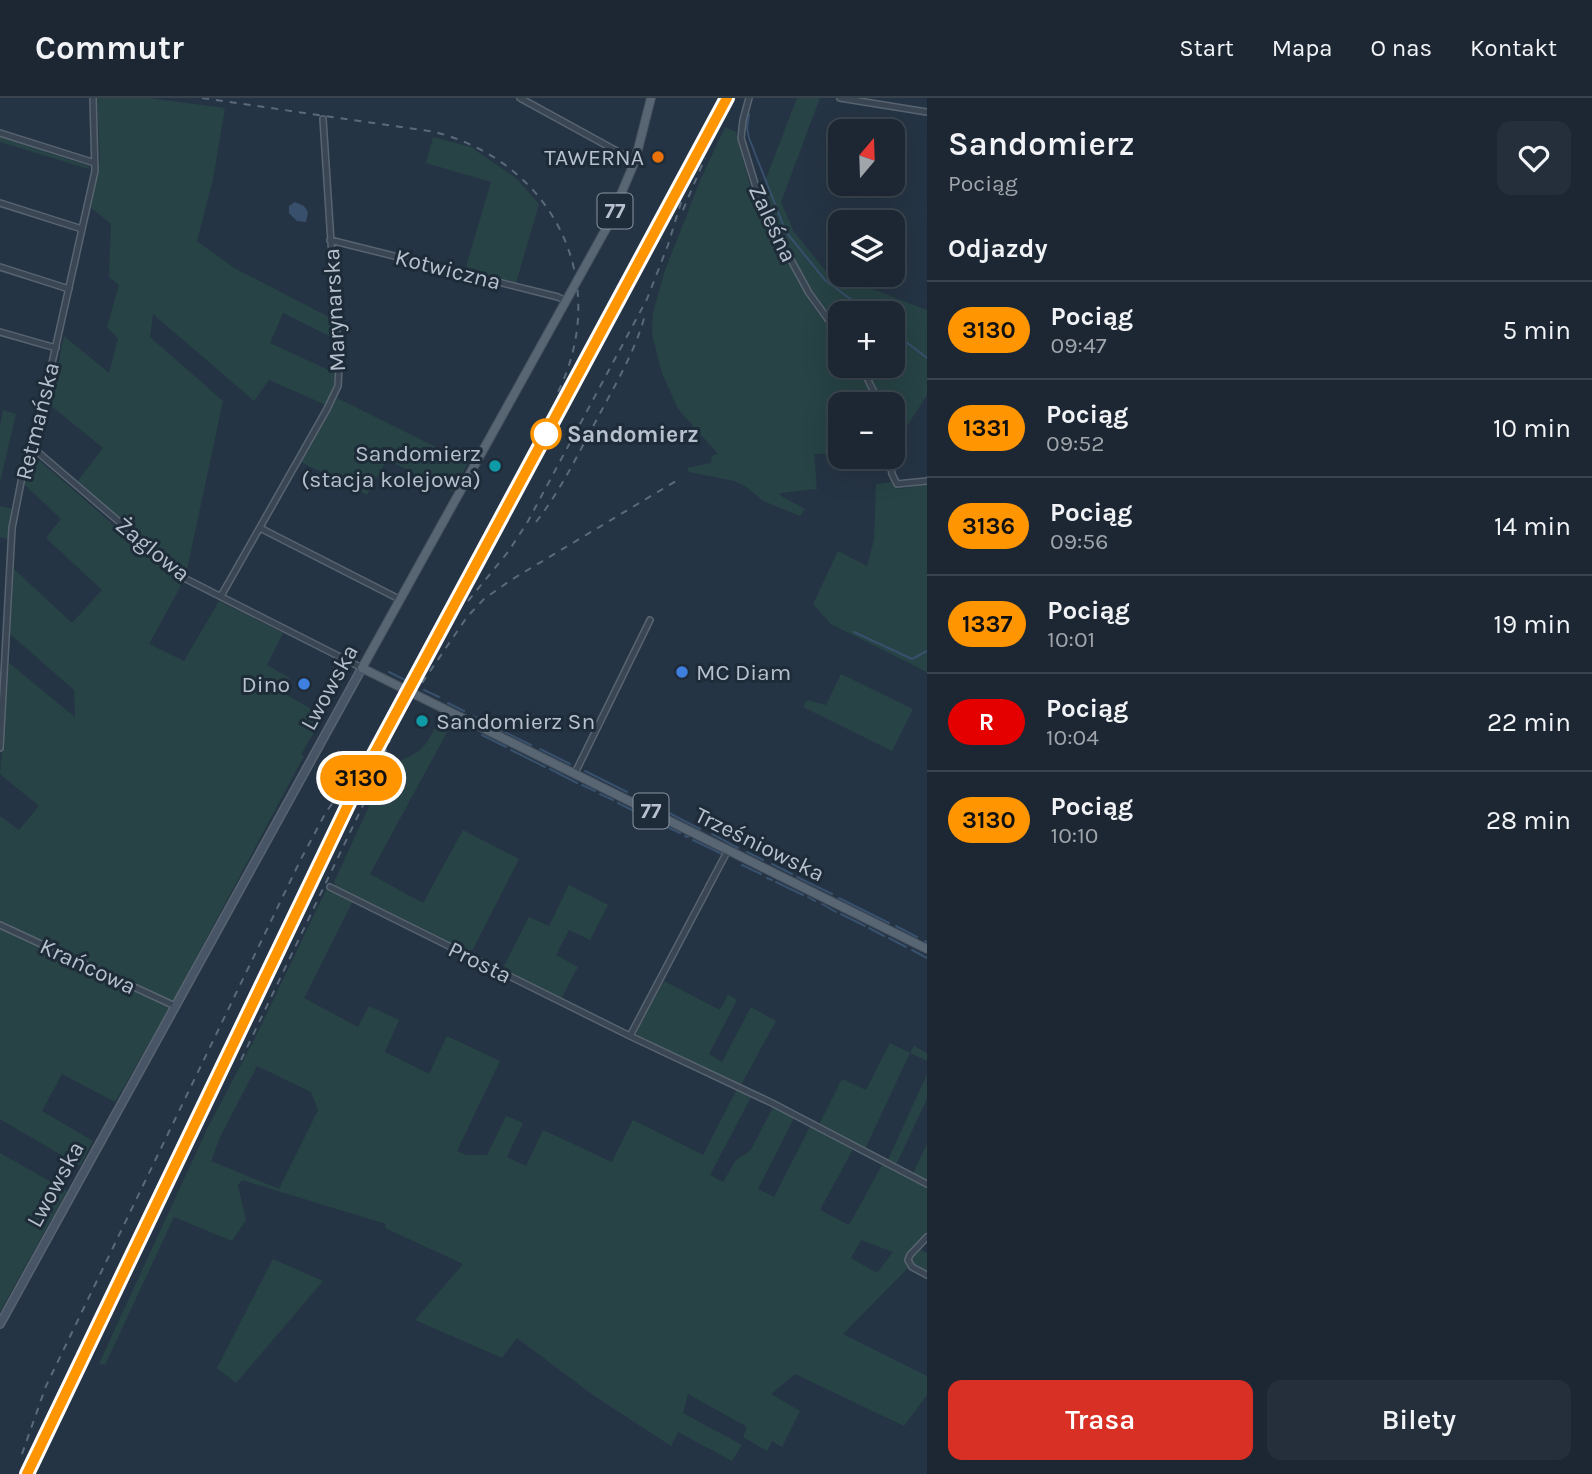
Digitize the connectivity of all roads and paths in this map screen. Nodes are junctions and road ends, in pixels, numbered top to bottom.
1 (93, 98) edge
2 (520, 98) edge
3 (651, 98) edge
4 (749, 98) edge
5 (840, 98) edge
6 (927, 112) edge
7 (323, 119) dead end
8 (0, 132) edge
9 (635, 161) junction
10 (95, 163) junction
11 (0, 203) edge
12 (82, 229) junction
13 (330, 240) junction
14 (0, 267) edge
15 (69, 289) junction
16 (566, 301) junction
17 (828, 319) edge
18 (0, 332) edge
19 (55, 348) junction
20 (33, 448) junction
21 (891, 469) edge
22 (927, 481) edge
23 (260, 528) junction
24 (221, 596) junction
25 (400, 599) junction
26 (650, 620) dead end
27 (362, 668) junction
28 (0, 748) edge
29 (575, 774) junction
30 (728, 850) junction
31 (330, 887) dead end
32 (0, 925) edge
33 (927, 949) edge
34 (176, 1006) junction
35 (630, 1036) junction
36 (927, 1184) edge
37 (927, 1237) edge
38 (927, 1275) edge
39 (0, 1324) edge

1 - 10 street, Retmańska
2 - 9 street
3 - 9 main road, Lwowska / 77
4 - 17 street, Zaleśna
5 - 6 street
7 - 13 street, Marynarska
8 - 10 street
9 - 16 main road, Lwowska / 77
10 - 12 street, Retmańska
11 - 12 street
12 - 15 street, Retmańska
13 - 16 street, Kotwiczna
13 - 23 street, Marynarska
14 - 15 street
15 - 19 street, Retmańska
16 - 25 main road, Lwowska / 77
18 - 19 street
19 - 20 street, Retmańska
20 - 24 street, Żaglowa
20 - 28 street, Retmańska
21 - 22 street
23 - 24 street, Marynarska
23 - 25 street
24 - 27 street, Żaglowa
25 - 27 main road, Lwowska / 77
26 - 29 street
27 - 29 main road, Trześniowska / 77
27 - 34 main road, Lwowska
29 - 30 main road, Trześniowska / 77
30 - 33 main road, Trześniowska / 77
30 - 35 street
31 - 35 street, Prosta
32 - 34 street, Krańcowa
34 - 39 main road, Lwowska
35 - 36 street, Prosta
37 - 38 street

